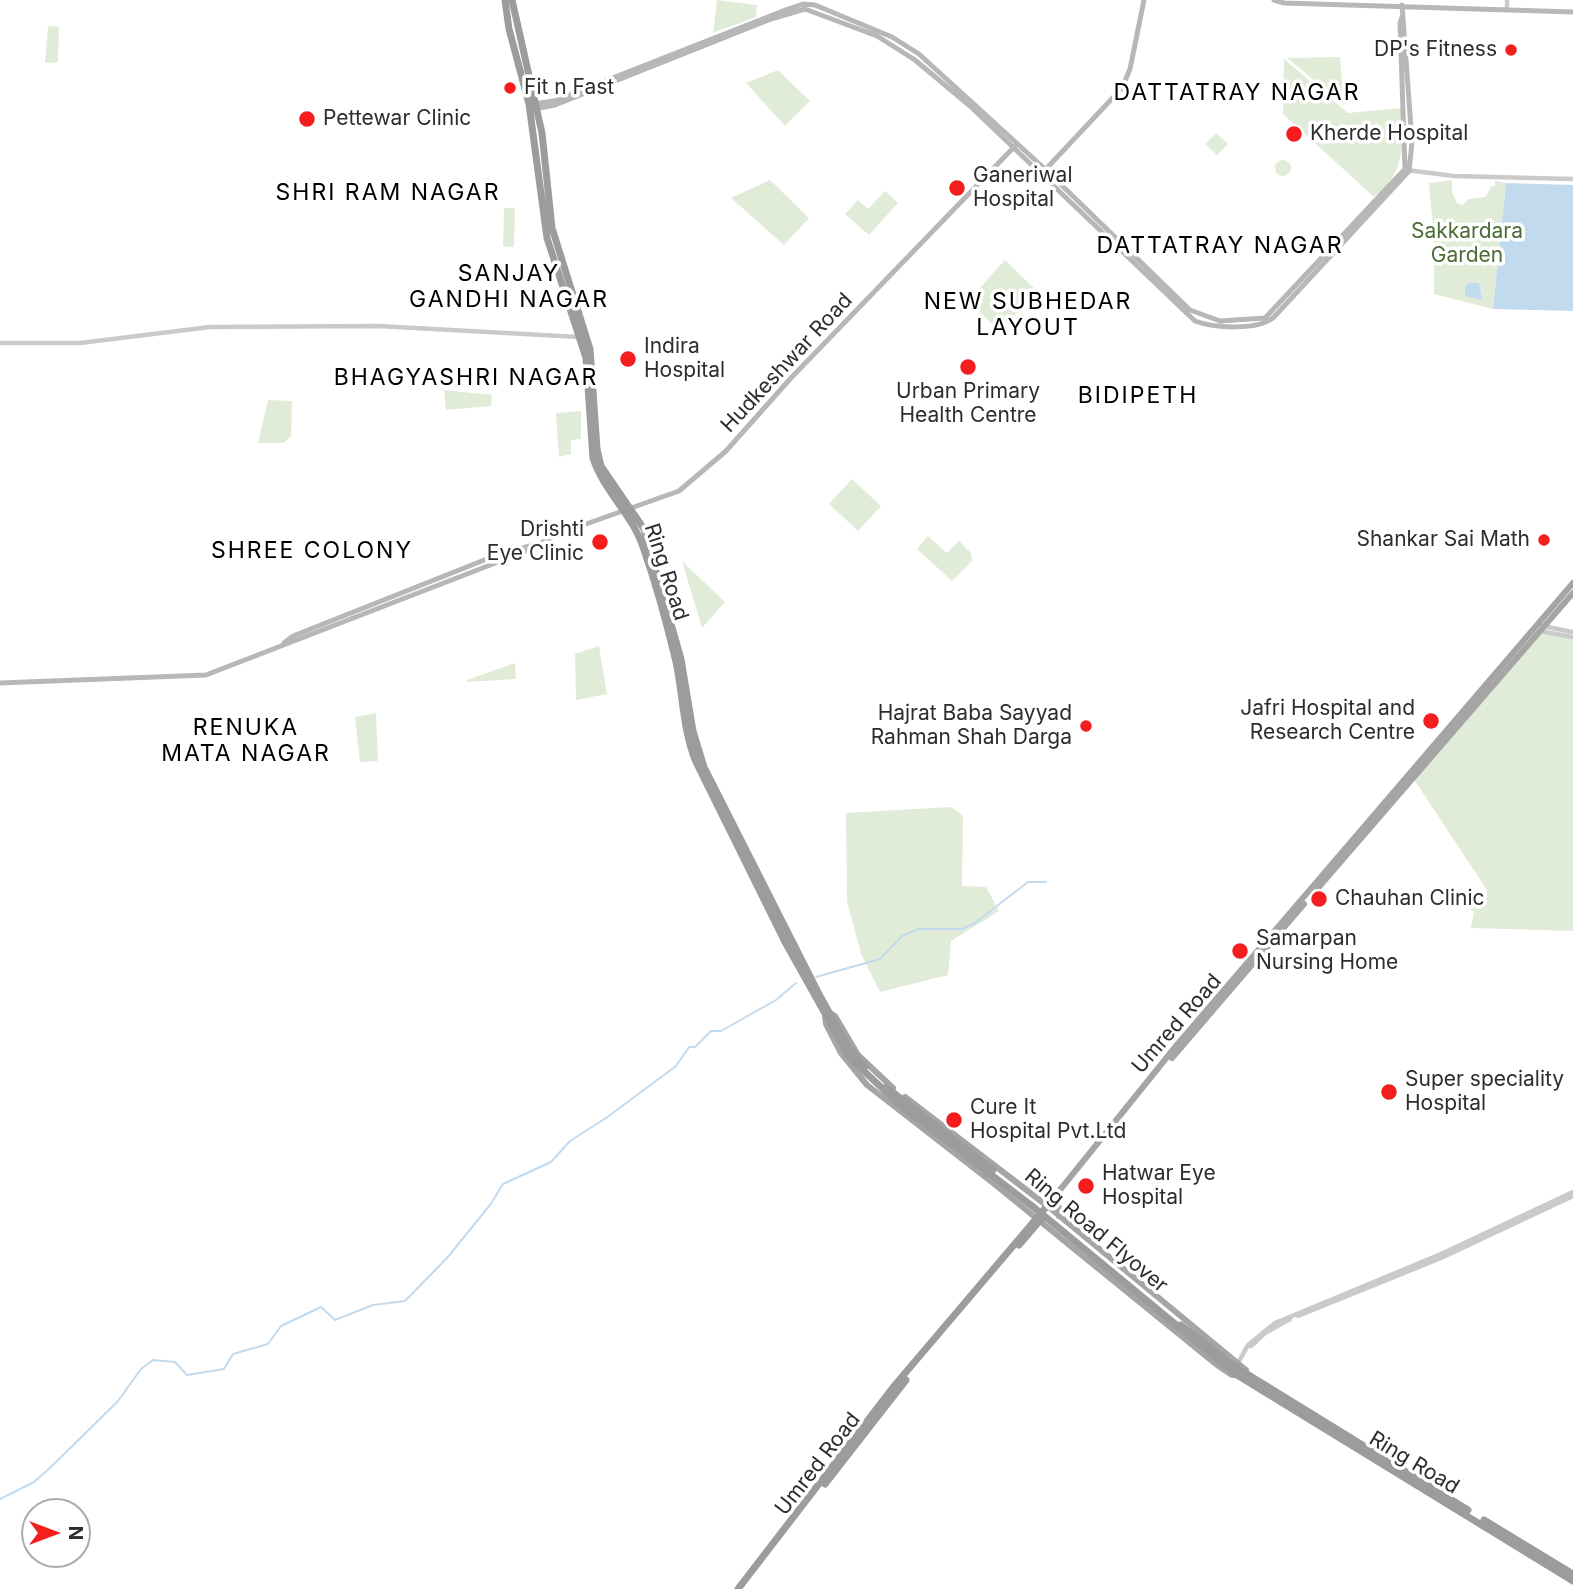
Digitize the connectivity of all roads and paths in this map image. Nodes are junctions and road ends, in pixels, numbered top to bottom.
1 (505, 0) edge
2 (512, 0) edge
3 (1144, 0) edge
4 (1275, 0) edge
5 (1507, 0) edge
6 (1402, 5) junction
7 (1507, 9) junction
8 (1573, 12) edge
9 (533, 107) junction
10 (1015, 146) junction
11 (1407, 170) junction
12 (1043, 172) junction
13 (1573, 178) edge
14 (0, 342) edge
15 (583, 342) junction
16 (629, 509) junction
17 (1573, 583) edge
18 (1570, 593) edge
19 (1539, 628) junction
20 (1573, 634) edge
21 (0, 683) edge
22 (827, 1015) junction
23 (1573, 1194) edge
24 (1056, 1196) junction
25 (1034, 1201) junction
26 (1048, 1207) junction
27 (1038, 1219) junction
28 (1057, 1220) junction
29 (1237, 1364) junction
30 (1237, 1375) junction
31 (1258, 1382) junction
32 (759, 1565) junction
33 (1573, 1574) edge
34 (1573, 1581) edge
35 (738, 1589) edge
36 (744, 1589) edge

1 - 9 highway, Ring Road
2 - 9 highway, Ring Road
3 - 12 main road
4 - 6 main road
5 - 7 street
6 - 7 main road
6 - 11 main road
7 - 8 main road
9 - 10 main road
9 - 15 highway, Ring Road
10 - 12 main road
10 - 16 main road, Hudkeshwar Road
11 - 12 main road
11 - 13 street
14 - 15 street
15 - 16 highway, Ring Road
16 - 21 main road, Hudkeshwar Road
16 - 22 highway, Ring Road
17 - 18 main road, Umred Road
18 - 19 main road, Umred Road
19 - 20 street
19 - 24 main road, Umred Road
22 - 25 highway, Ring Road Flyover
22 - 27 main road
23 - 29 street
24 - 25 main road
24 - 26 main road, Umred Road
24 - 28 main road
25 - 26 main road
25 - 28 highway, Ring Road Flyover, bridge
26 - 27 highway
26 - 28 main road
27 - 30 main road
27 - 32 highway
28 - 29 main road
28 - 30 highway, Ring Road Flyover
28 - 31 highway, Ring Road Flyover
29 - 31 main road
30 - 34 highway, Ring Road
31 - 33 highway, Ring Road
32 - 35 highway
32 - 36 highway

